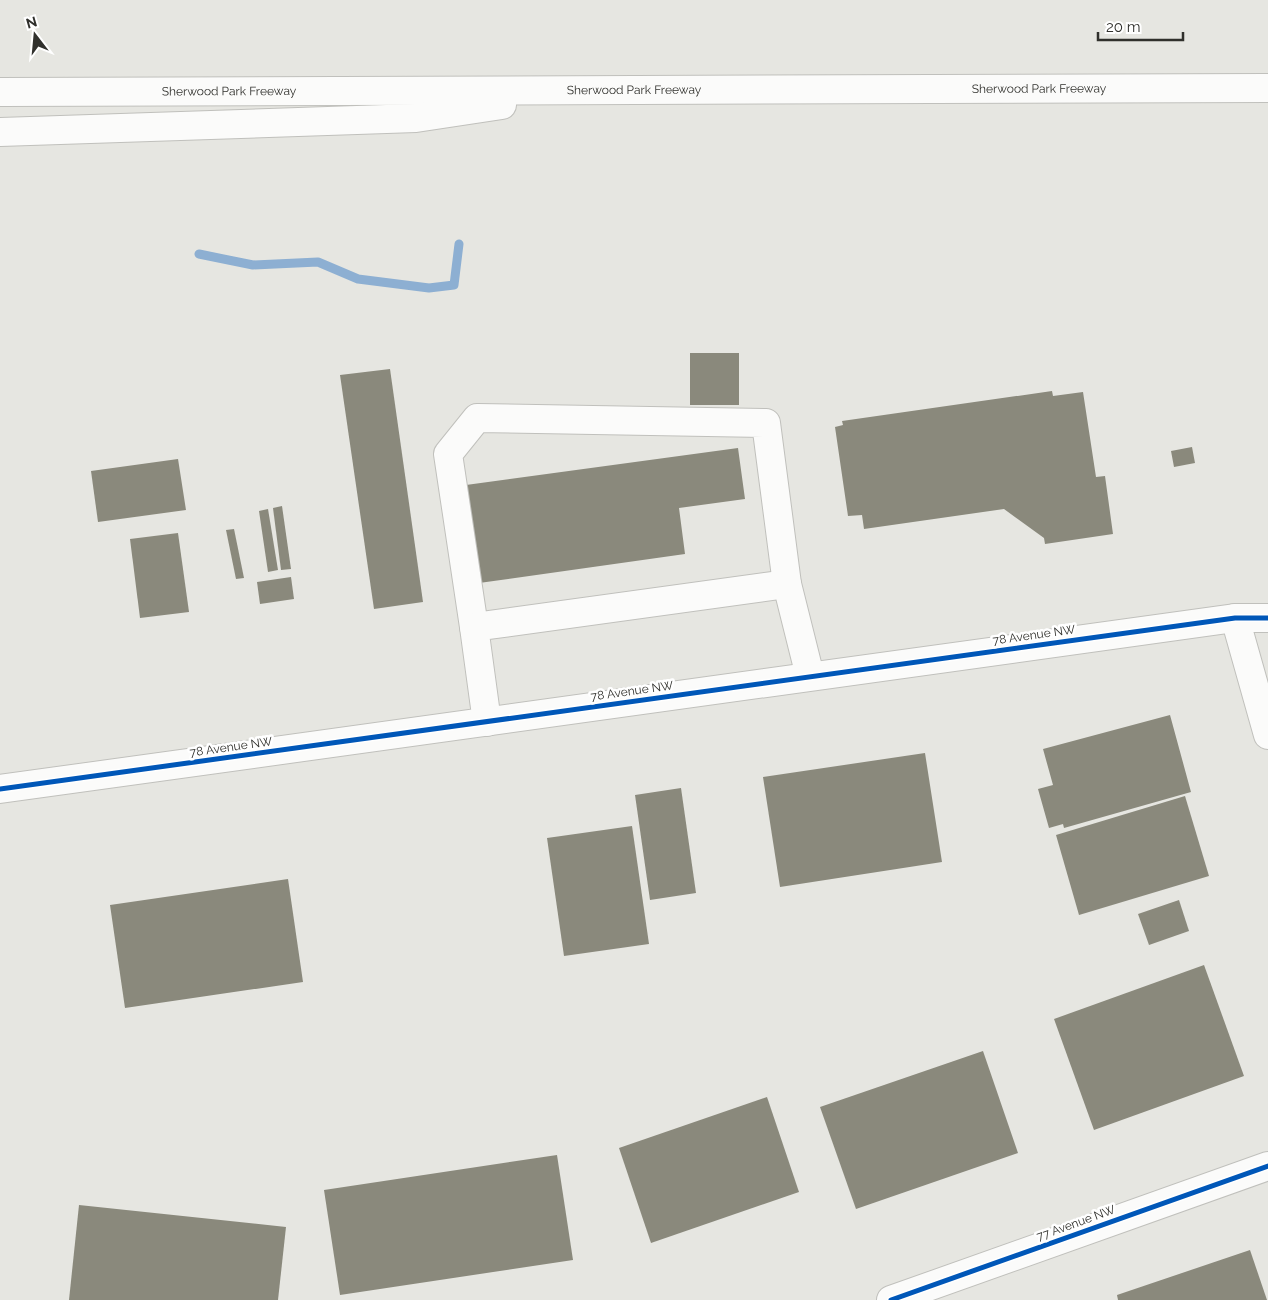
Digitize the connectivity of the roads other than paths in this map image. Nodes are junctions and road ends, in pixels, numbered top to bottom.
1 (1268, 88) edge
2 (598, 91) junction
3 (0, 92) edge
4 (0, 132) edge
5 (787, 584) junction
6 (1235, 618) junction
7 (1268, 618) edge
8 (474, 627) junction
9 (810, 676) junction
10 (488, 722) junction
11 (1268, 734) edge
12 (0, 789) edge
13 (1268, 1166) edge
14 (891, 1300) edge

1 - 2 main road, Sherwood Park Freeway
2 - 3 main road, Sherwood Park Freeway
2 - 4 main road
5 - 8 main road
5 - 8 main road
5 - 9 main road
6 - 7 main road, 78 Avenue NW
6 - 9 main road, 78 Avenue NW
6 - 11 main road
8 - 10 main road
9 - 10 main road, 78 Avenue NW
10 - 12 main road, 78 Avenue NW
13 - 14 main road, 77 Avenue NW

